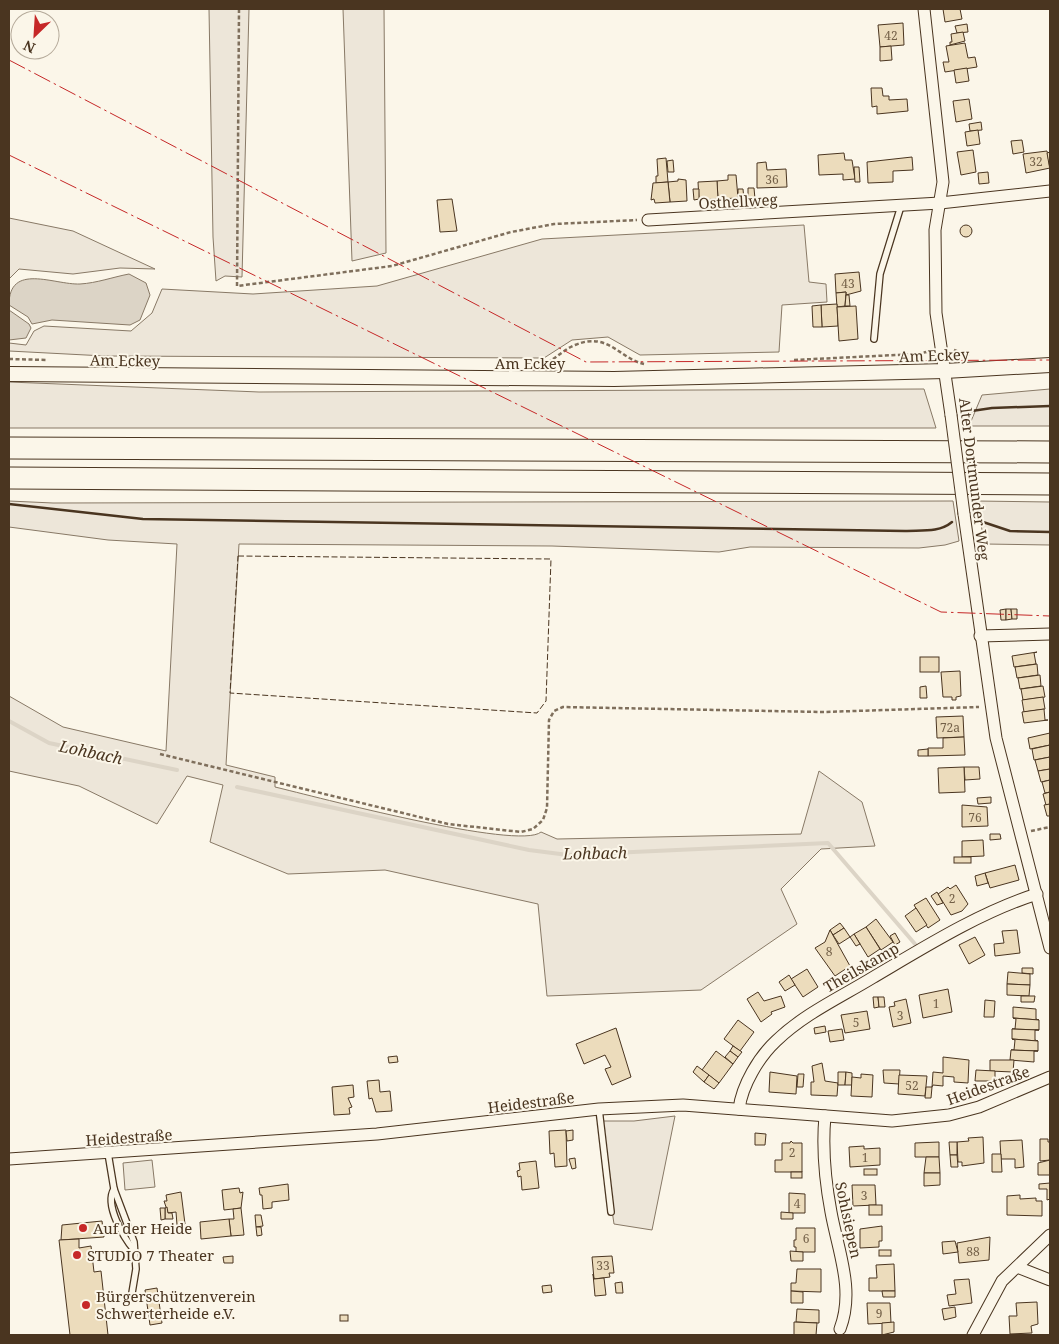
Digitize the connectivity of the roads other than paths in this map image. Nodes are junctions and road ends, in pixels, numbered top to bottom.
1 (924, 9) edge
2 (1050, 191) edge
3 (940, 203) junction
4 (901, 206) junction
5 (648, 220) road end
6 (874, 339) dead end
7 (1050, 365) edge
8 (945, 372) junction
9 (9, 374) edge
10 (9, 448) edge
11 (1050, 452) edge
12 (9, 478) edge
13 (1050, 484) edge
14 (1050, 634) edge
15 (980, 636) junction
16 (1037, 894) junction
17 (1050, 948) edge
18 (1050, 1077) edge
19 (599, 1109) junction
20 (739, 1109) junction
21 (825, 1116) junction
22 (108, 1153) junction
23 (9, 1159) edge
24 (114, 1189) junction
25 (611, 1212) dead end
26 (1050, 1235) edge
27 (135, 1250) junction
28 (1017, 1267) junction
29 (1050, 1280) edge
30 (132, 1293) dead end
31 (840, 1329) dead end
32 (972, 1335) edge

1 - 3 street, Alter Dortmunder Weg
2 - 3 street, Osthellweg
3 - 4 street, Osthellweg
3 - 8 street, Alter Dortmunder Weg
4 - 5 street, Osthellweg
4 - 6 lane
7 - 8 street, Am Eckey
8 - 9 street, Am Eckey
8 - 15 street, Alter Dortmunder Weg, bridge
10 - 11 highway
12 - 13 highway
14 - 15 street
15 - 16 street, Alter Dortmunder Weg
16 - 17 street, Alter Dortmunder Weg
16 - 20 street, Theilskamp
18 - 21 street, Heidestraße
19 - 20 street, Heidestraße
19 - 22 street, Heidestraße
19 - 25 lane
20 - 21 street, Heidestraße
21 - 31 street, Sohlsiepen
22 - 23 street, Heidestraße
22 - 24 lane
24 - 27 lane
24 - 27 lane
26 - 28 street
27 - 30 lane
28 - 29 street
28 - 32 street

